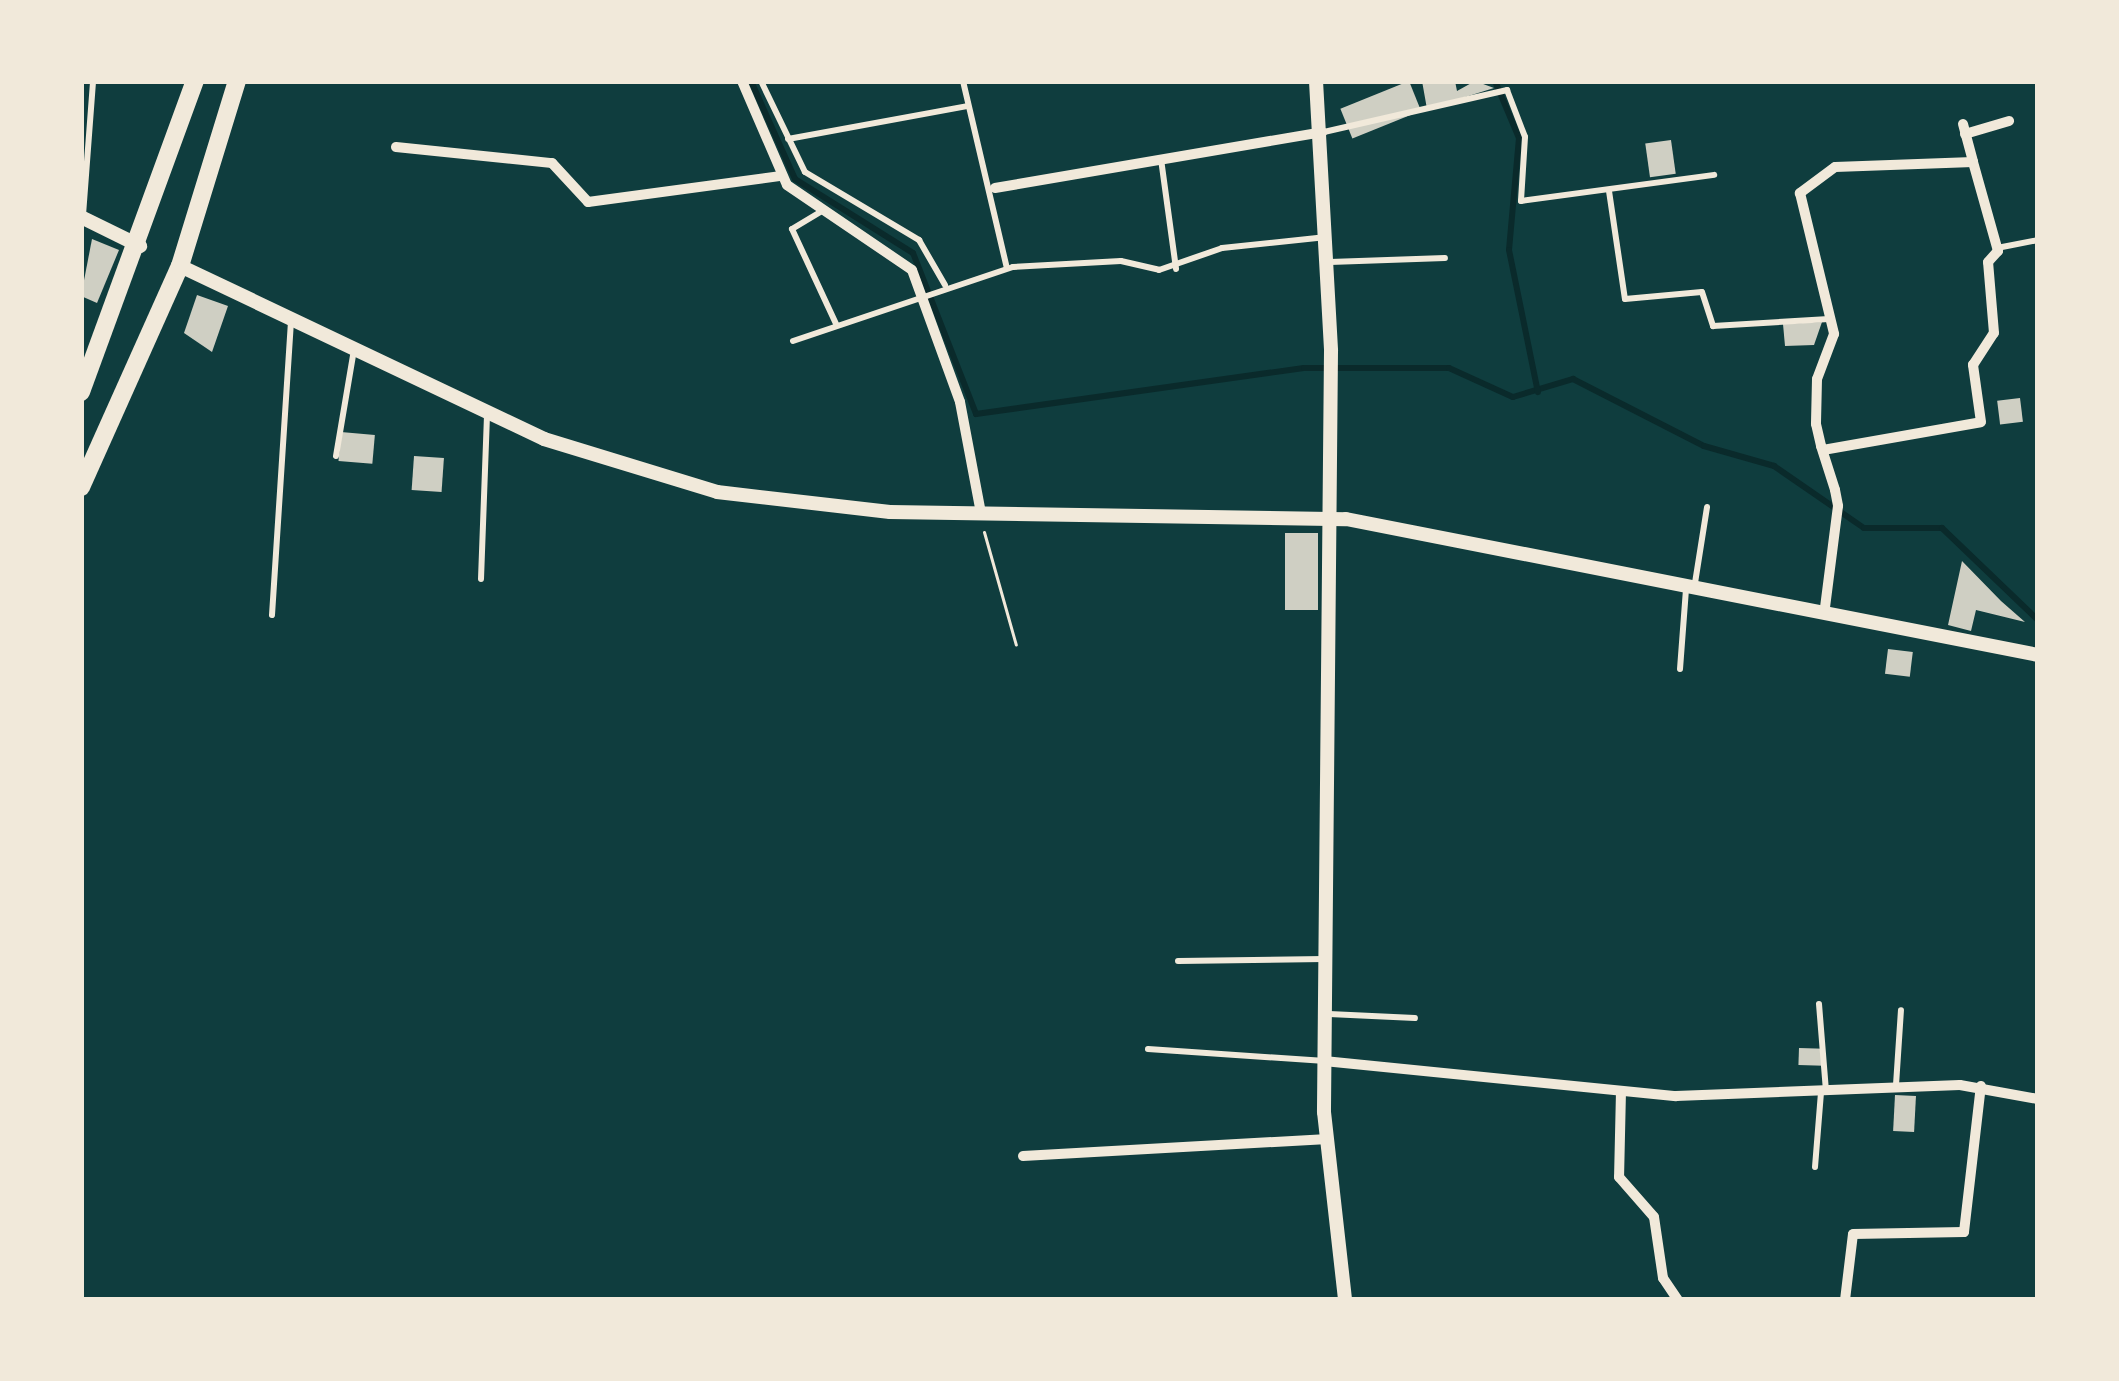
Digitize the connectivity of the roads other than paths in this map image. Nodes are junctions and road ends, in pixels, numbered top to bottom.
1 (93, 81) edge
2 (195, 81) edge
3 (237, 81) edge
4 (742, 81) edge
5 (761, 81) edge
6 (963, 81) edge
7 (1316, 81) edge
8 (967, 106) junction
9 (2009, 121) dead end
10 (1322, 132) junction
11 (788, 139) junction
12 (396, 147) dead end
13 (1161, 159) junction
14 (1973, 162) junction
15 (1714, 175) dead end
16 (781, 176) junction
17 (995, 188) junction
18 (1609, 190) junction
19 (825, 210) junction
20 (82, 218) edge
21 (1330, 237) junction
22 (2038, 240) edge
23 (140, 246) junction
24 (1997, 248) junction
25 (1445, 258) dead end
26 (1330, 262) junction
27 (180, 266) junction
28 (1007, 268) junction
29 (1176, 268) junction
30 (942, 286) junction
31 (924, 292) junction
32 (1832, 318) junction
33 (291, 320) junction
34 (836, 324) junction
35 (793, 340) dead end
36 (354, 350) junction
37 (81, 392) edge
38 (487, 414) junction
39 (1822, 450) junction
40 (336, 456) dead end
41 (81, 488) edge
42 (1707, 507) dead end
43 (981, 513) junction
44 (1330, 517) junction
45 (481, 579) dead end
46 (1691, 582) junction
47 (1825, 608) junction
48 (272, 615) dead end
49 (2038, 655) edge
50 (1679, 669) dead end
51 (1325, 959) junction
52 (1178, 961) dead end
53 (1819, 1004) dead end
54 (1901, 1010) dead end
55 (1324, 1014) junction
56 (1415, 1018) dead end
57 (1148, 1049) dead end
58 (1324, 1061) junction
59 (1981, 1086) junction
60 (1895, 1088) junction
61 (1621, 1091) junction
62 (1823, 1093) junction
63 (2038, 1099) edge
64 (1324, 1139) junction
65 (1023, 1156) dead end
66 (1815, 1167) dead end
67 (1345, 1300) edge
68 (1678, 1300) edge
69 (1844, 1300) edge

1 - 20 lane
2 - 23 highway
3 - 27 highway
4 - 16 street
5 - 11 lane
6 - 8 lane
7 - 10 street
8 - 11 lane
8 - 17 lane
9 - 14 street
10 - 13 street
10 - 18 lane
10 - 21 street
11 - 30 lane
12 - 16 street
13 - 17 street
13 - 29 lane
14 - 24 street
14 - 32 street
15 - 18 lane
16 - 19 street
17 - 28 lane
18 - 32 lane
19 - 31 street
19 - 34 lane
20 - 23 street
21 - 26 street
21 - 29 lane
22 - 24 lane
23 - 37 highway
24 - 39 street
25 - 26 lane
26 - 44 street
27 - 33 street
27 - 41 highway
28 - 29 lane
28 - 30 lane
30 - 31 lane
31 - 34 lane
31 - 43 street
32 - 39 street
33 - 36 street
33 - 48 lane
34 - 35 lane
36 - 38 street
36 - 40 lane
38 - 43 street
38 - 45 lane
39 - 47 street
42 - 46 lane
43 - 44 street
44 - 46 street
44 - 51 street
46 - 47 street
46 - 50 lane
47 - 49 street
51 - 52 lane
51 - 55 street
53 - 62 lane
54 - 60 lane
55 - 56 lane
55 - 58 street
57 - 58 lane
58 - 61 street
58 - 64 street
59 - 60 street
59 - 63 street
59 - 69 street
60 - 62 street
61 - 62 street
61 - 68 street
62 - 66 lane
64 - 65 street
64 - 67 street

